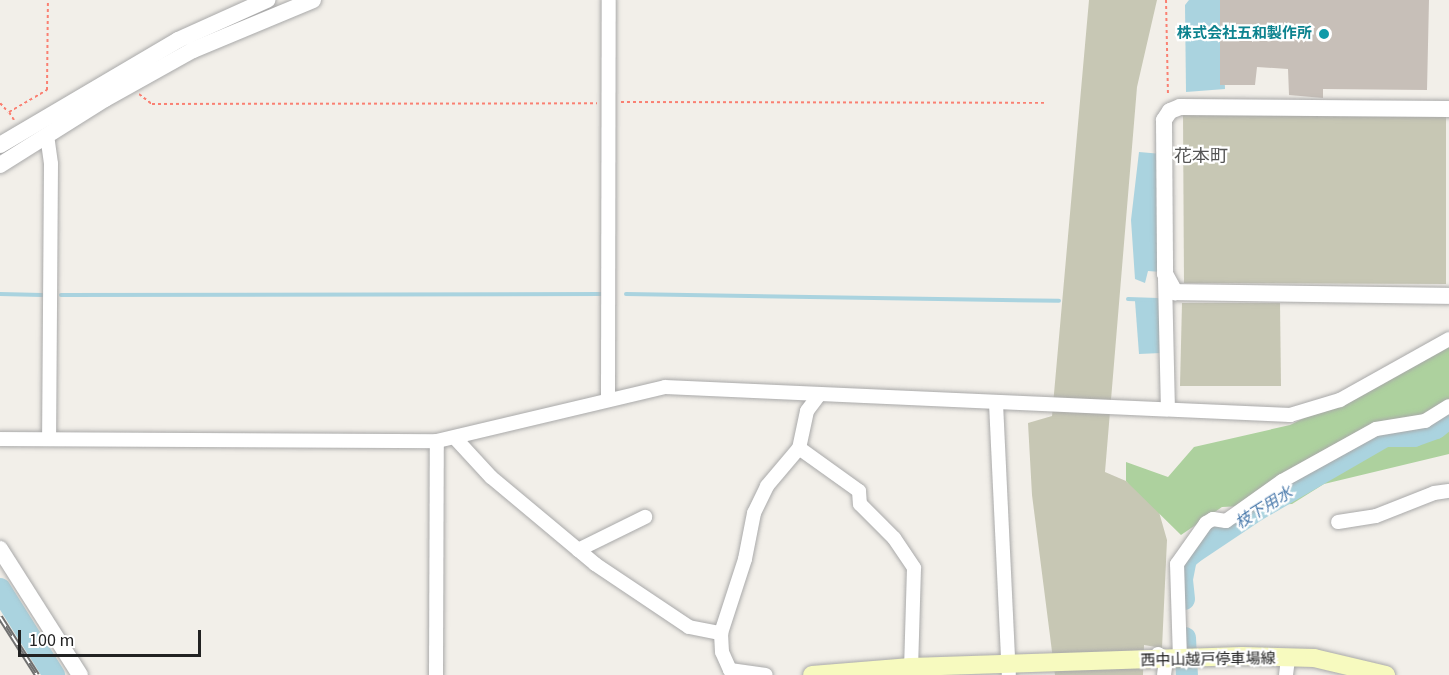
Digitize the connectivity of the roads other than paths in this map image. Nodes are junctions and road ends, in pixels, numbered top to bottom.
1 (267, 0) edge
2 (313, 0) edge
3 (609, 0) edge
4 (1449, 109) edge
5 (47, 135) junction
6 (0, 145) edge
7 (0, 165) edge
8 (1166, 279) junction
9 (1449, 296) edge
10 (1449, 339) edge
11 (819, 395) junction
12 (608, 399) junction
13 (996, 403) junction
14 (1449, 406) edge
15 (1168, 409) junction
16 (49, 438) junction
17 (454, 438) junction
18 (0, 439) edge
19 (436, 441) junction
20 (798, 448) junction
21 (1449, 492) edge
22 (645, 517) dead end
23 (1338, 522) dead end
24 (0, 549) edge
25 (578, 550) junction
26 (721, 633) junction
27 (1171, 661) edge
28 (911, 667) junction
29 (1287, 667) edge
30 (1009, 669) edge
31 (77, 673) edge
32 (436, 675) edge
33 (766, 675) edge
34 (812, 675) edge
35 (1386, 675) edge

1 - 6 street
2 - 5 street
3 - 12 street
4 - 8 street
5 - 7 street
5 - 16 street
8 - 9 street
8 - 15 street
10 - 15 street
11 - 12 street
11 - 13 street
11 - 20 street
12 - 17 street
13 - 15 street
13 - 30 street
14 - 27 street
16 - 18 street
16 - 19 street
17 - 19 street
17 - 25 street
19 - 32 street
20 - 26 street
20 - 28 street
21 - 23 street
22 - 25 street
24 - 31 street
25 - 26 street
26 - 33 street
27 - 29 main road, 西中山越戸停車場線
27 - 30 main road, 西中山越戸停車場線
28 - 30 main road, 西中山越戸停車場線
28 - 34 main road, 西中山越戸停車場線
29 - 35 main road, 西中山越戸停車場線

